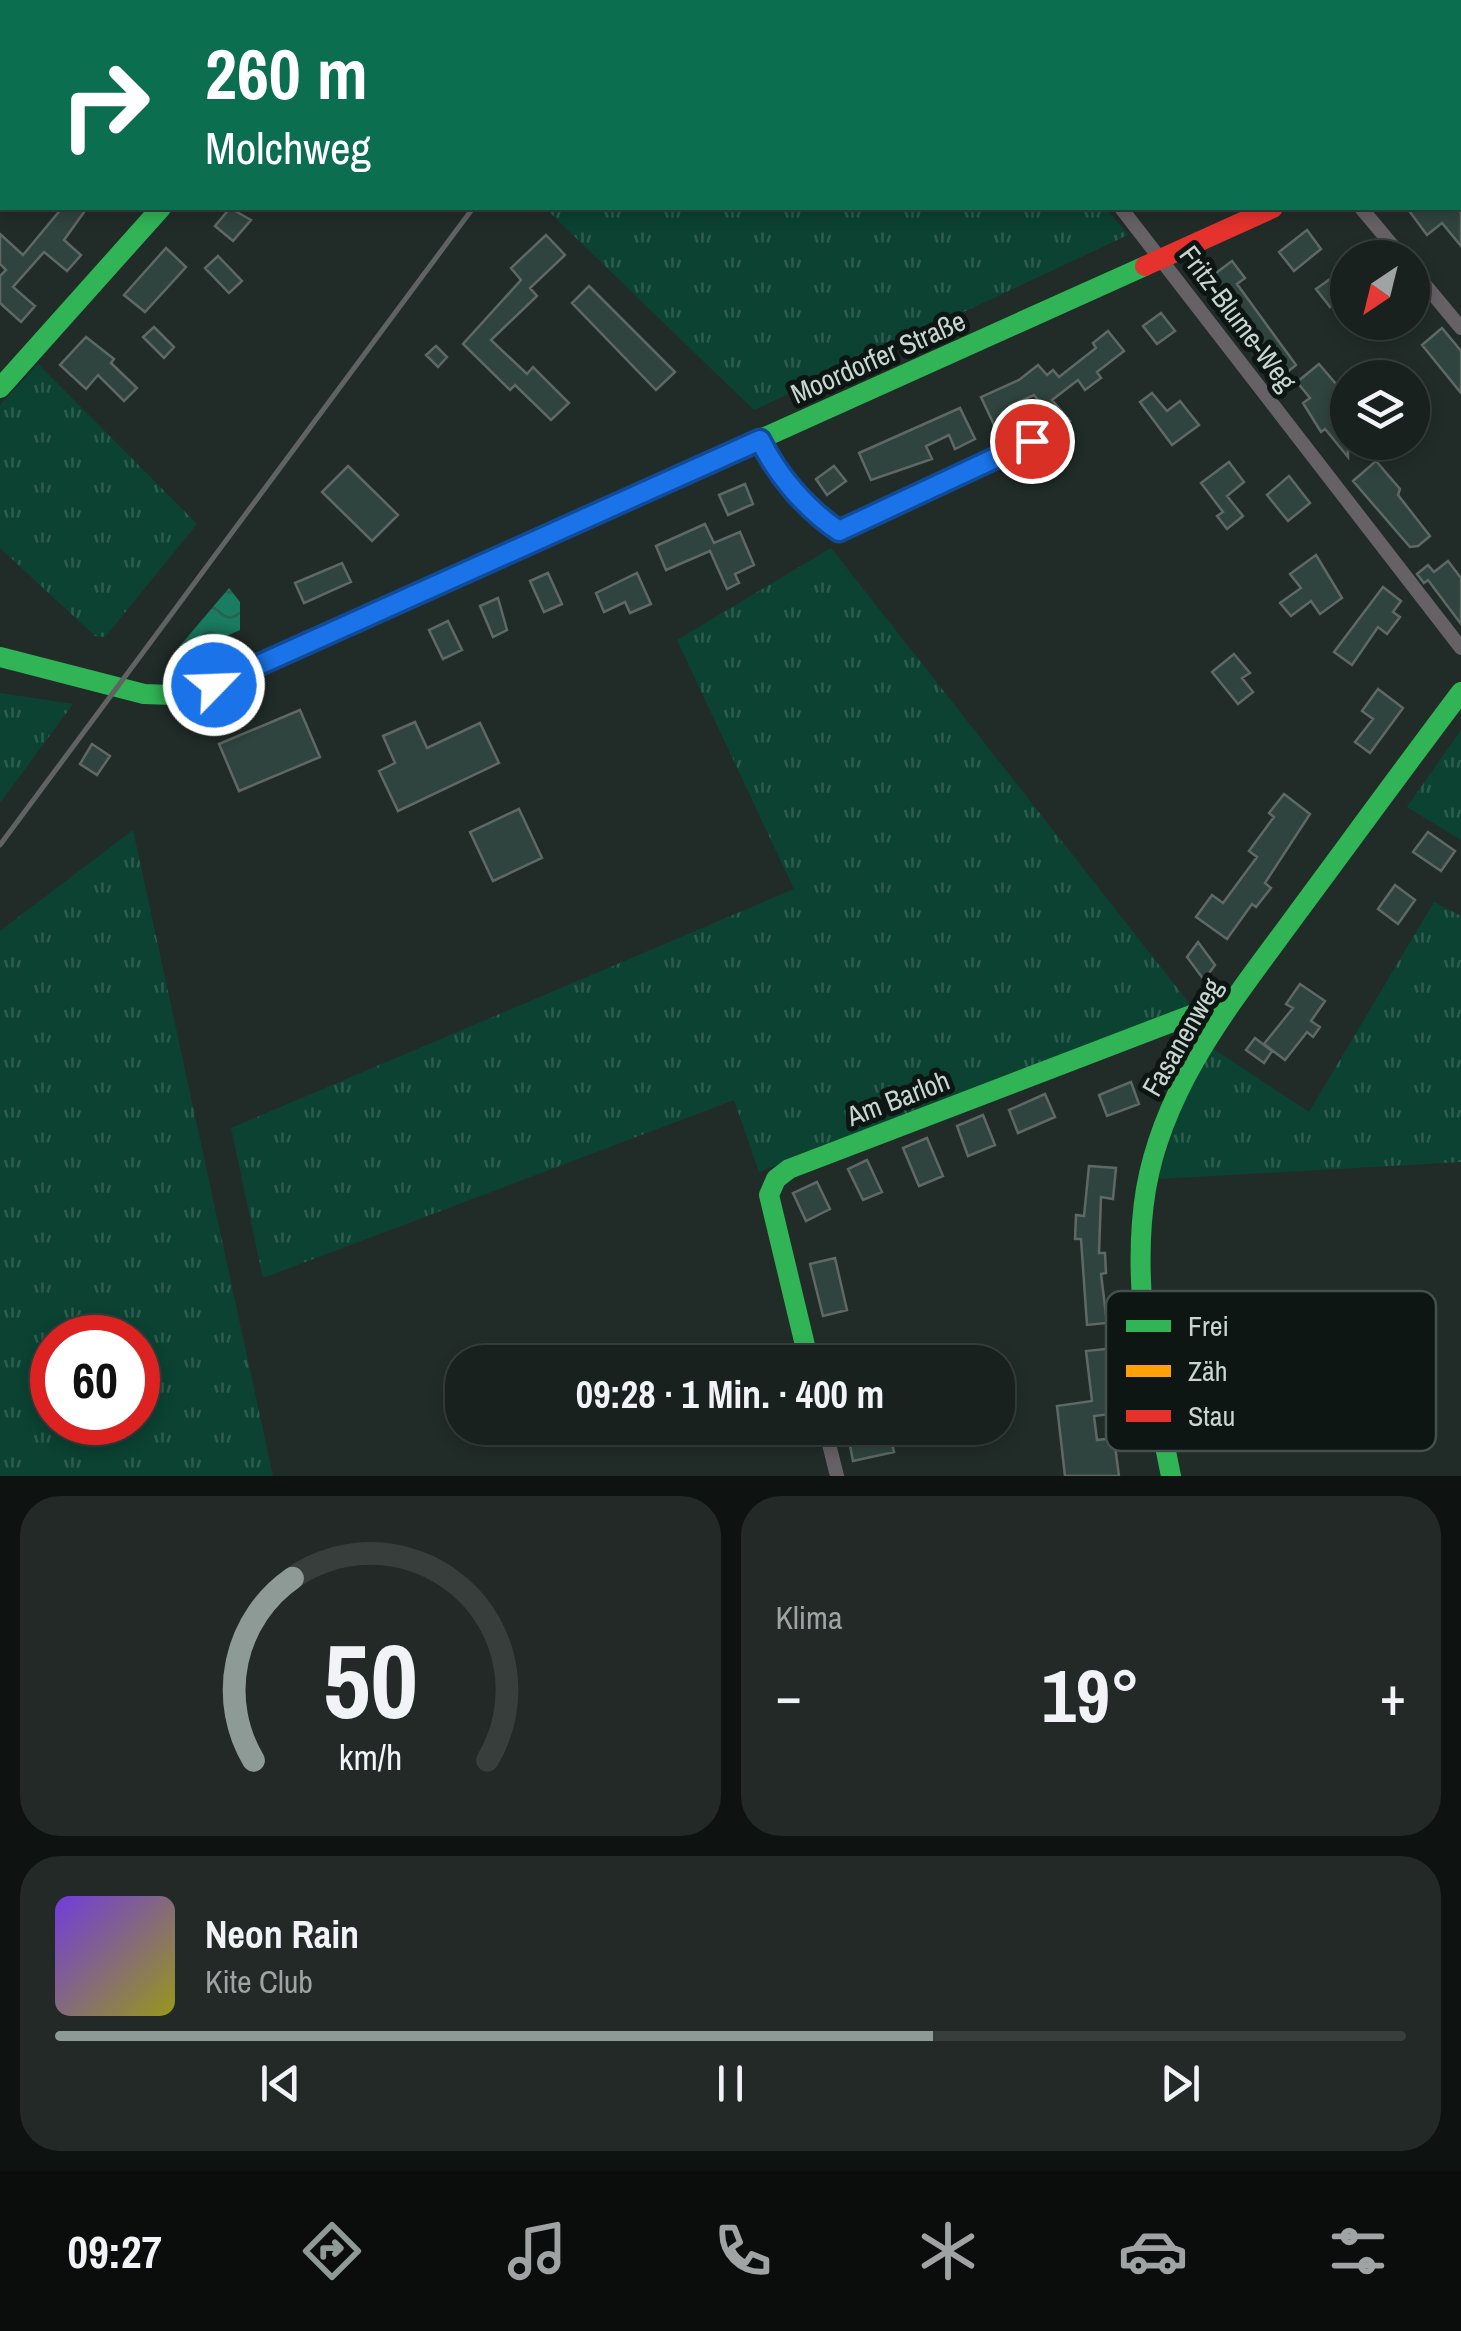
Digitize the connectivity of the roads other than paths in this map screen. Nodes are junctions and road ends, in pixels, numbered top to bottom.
1 (159, 210) edge
2 (1123, 210) edge
3 (1269, 210) edge
4 (1363, 210) edge
5 (1387, 240) edge
6 (1162, 259) junction
7 (1430, 291) edge
8 (1461, 328) edge
9 (0, 388) edge
10 (760, 440) junction
11 (1032, 441) dead end
12 (1461, 648) edge
13 (0, 657) edge
14 (1461, 692) edge
15 (1220, 1017) junction
16 (1142, 1291) edge
17 (806, 1345) edge
18 (829, 1445) edge
19 (1166, 1451) edge
20 (837, 1476) edge
21 (1171, 1476) edge

1 - 9 street
2 - 6 street, Fritz-Blume-Weg
3 - 6 street, Moordorfer Straße
4 - 5 street
6 - 10 street, Moordorfer Straße
6 - 12 street, Fritz-Blume-Weg
7 - 8 street
10 - 11 street
10 - 13 street, Moordorfer Straße
14 - 15 street, Fasanenweg
15 - 16 street, Fasanenweg
15 - 17 street, Am Barloh
18 - 20 street
19 - 21 street, Fasanenweg

